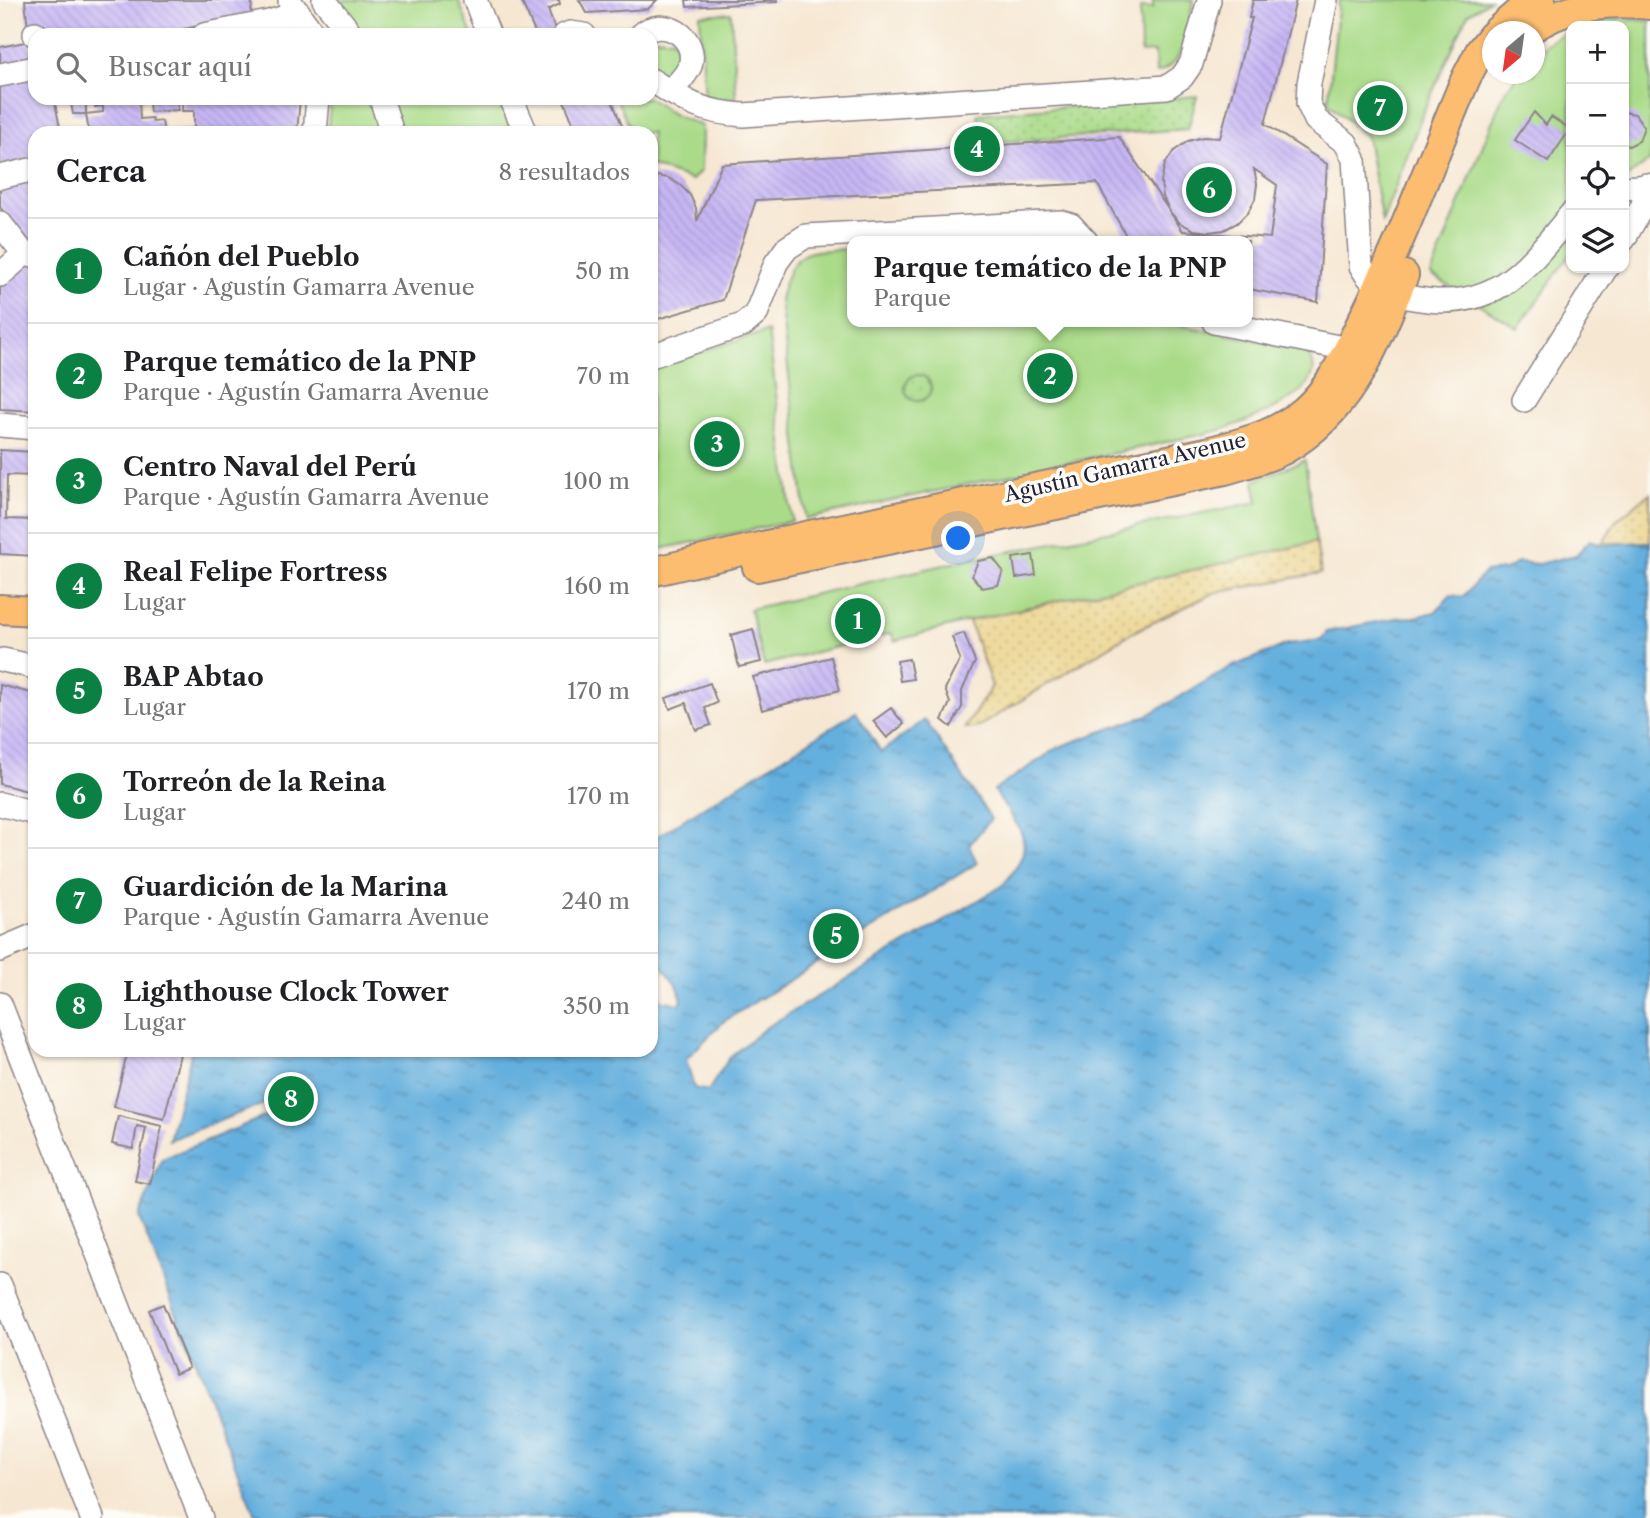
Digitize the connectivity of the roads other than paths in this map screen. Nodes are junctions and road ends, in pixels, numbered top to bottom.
1 (324, 0) edge
2 (475, 0) edge
3 (1209, 0) edge
4 (1326, 0) edge
5 (1541, 0) edge
6 (1637, 2) edge
7 (293, 6) edge
8 (1508, 21) edge
9 (1541, 21) edge
10 (239, 28) edge
11 (309, 28) edge
12 (346, 28) edge
13 (486, 28) edge
14 (655, 28) edge
15 (1482, 49) edge
16 (28, 69) edge
17 (0, 75) edge
18 (1483, 84) edge
19 (661, 86) edge
20 (317, 105) edge
21 (383, 105) edge
22 (514, 105) edge
23 (316, 126) edge
24 (390, 126) edge
25 (523, 126) edge
26 (28, 171) edge
27 (0, 177) edge
28 (1640, 186) edge
29 (1566, 220) edge
30 (0, 223) edge
31 (1629, 230) edge
32 (1081, 236) edge
33 (28, 253) edge
34 (28, 255) edge
35 (1603, 273) edge
36 (0, 275) edge
37 (1387, 291) junction
38 (1239, 327) edge
39 (1348, 349) junction
40 (658, 354) edge
41 (1524, 400) dead end
42 (0, 425) edge
43 (28, 427) edge
44 (658, 570) edge
45 (658, 588) edge
46 (0, 594) edge
47 (28, 596) edge
48 (0, 609) edge
49 (28, 611) edge
50 (3, 660) dead end
51 (28, 665) edge
52 (0, 804) edge
53 (28, 811) edge
54 (28, 938) edge
55 (0, 950) edge
56 (2, 1019) edge
57 (0, 1056) edge
58 (32, 1080) junction
59 (0, 1285) edge
60 (92, 1518) edge
61 (201, 1518) edge

1 - 12 street
2 - 13 street
3 - 19 street
4 - 37 street
5 - 8 main road
6 - 9 main road
7 - 10 street
7 - 11 street
14 - 19 street
15 - 37 main road, Agustín Gamarra Avenue
16 - 17 street
18 - 37 main road, Agustín Gamarra Avenue
20 - 23 street
21 - 24 street
22 - 25 street
26 - 27 street
28 - 31 street
29 - 37 street
30 - 33 street
32 - 40 street
34 - 36 street
35 - 41 street
37 - 39 main road, Agustín Gamarra Avenue
37 - 45 main road, Agustín Gamarra Avenue
38 - 39 street
39 - 44 main road, Agustín Gamarra Avenue
42 - 43 street
46 - 47 main road
48 - 49 main road
50 - 51 street
52 - 53 street
54 - 55 street
56 - 58 street
57 - 58 street
58 - 61 street
59 - 60 street

